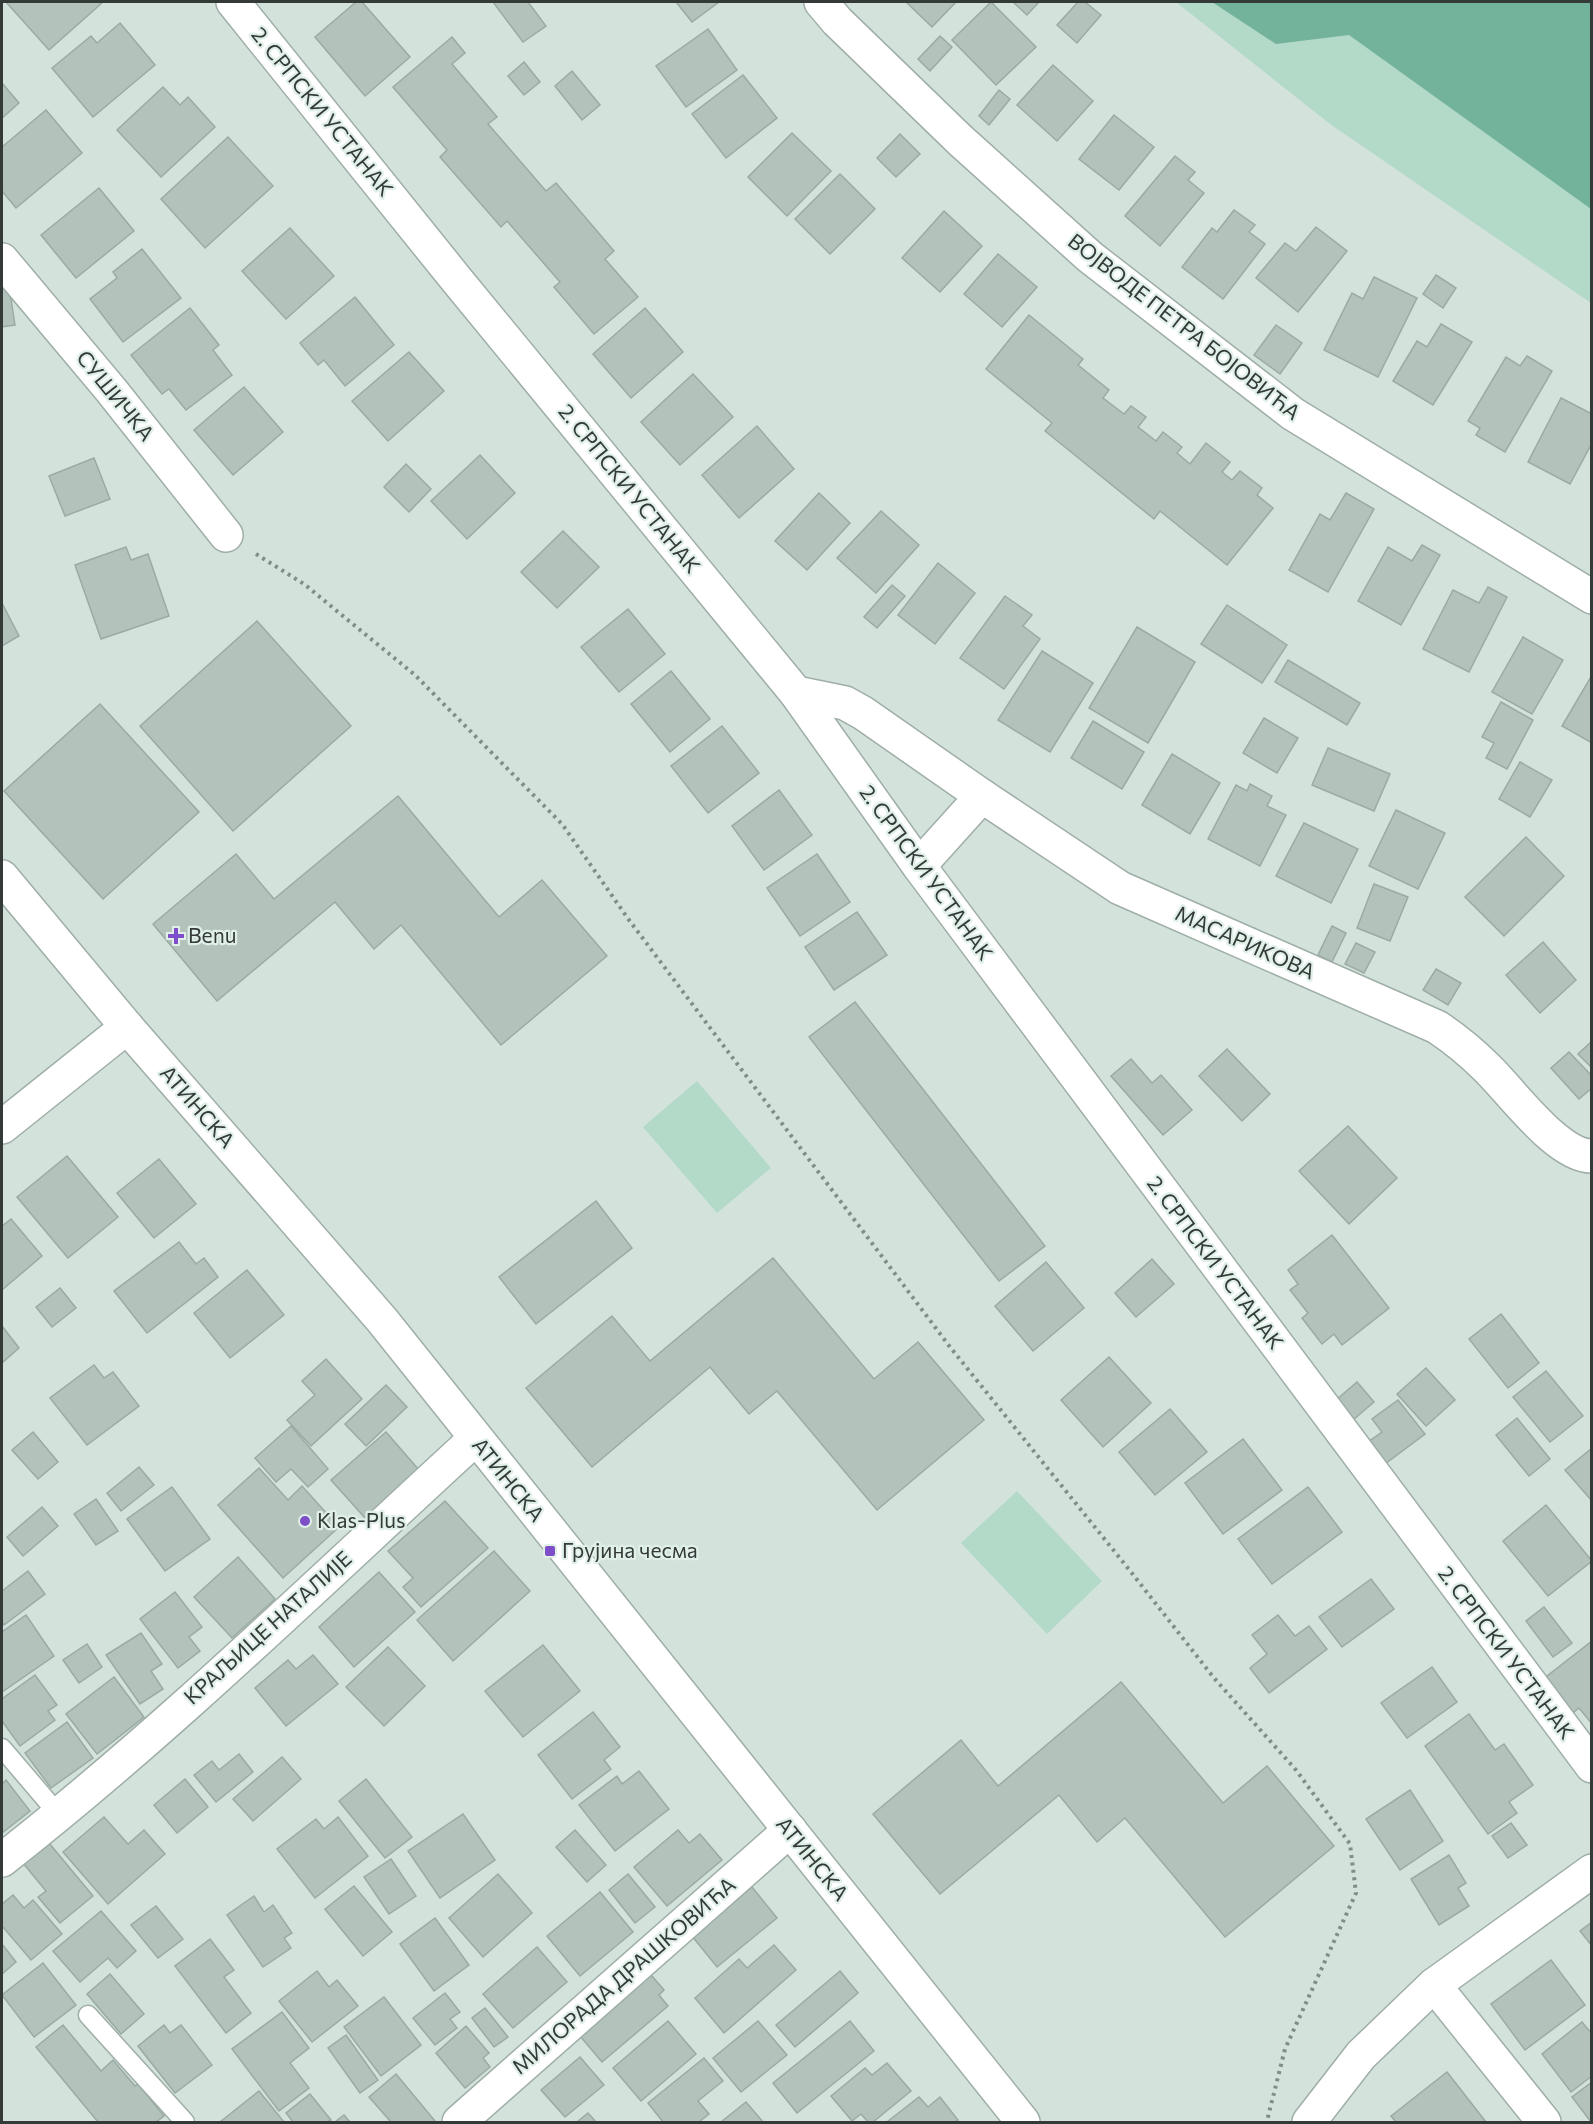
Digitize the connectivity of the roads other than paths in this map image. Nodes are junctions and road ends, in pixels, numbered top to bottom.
1 (821, 2) edge
2 (242, 6) edge
3 (2, 260) edge
4 (226, 535) road end
5 (1592, 597) edge
6 (796, 693) junction
7 (982, 796) junction
8 (919, 866) junction
9 (2, 877) edge
10 (127, 1027) junction
11 (2, 1127) edge
12 (1582, 1155) edge
13 (475, 1439) junction
14 (2, 1748) edge
15 (1592, 1766) edge
16 (59, 1815) junction
17 (790, 1830) junction
18 (2, 1860) edge
19 (1592, 1871) edge
20 (1434, 1985) junction
21 (88, 2015) dead end
22 (180, 2121) edge
23 (459, 2122) edge
24 (1023, 2122) edge
25 (1309, 2122) edge
26 (1544, 2122) edge

1 - 5 street, ВОЈВОДЕ ПЕТРА БОЈОВИЋА
2 - 6 street, 2. СРПСКИ УСТАНАК
3 - 4 street, СУШИЧКА
6 - 7 street, МАСАРИКОВА
6 - 8 street, 2. СРПСКИ УСТАНАК
7 - 8 street
7 - 12 street, МАСАРИКОВА
8 - 15 street, 2. СРПСКИ УСТАНАК
9 - 10 street, АТИНСКА
10 - 11 street
10 - 13 street, АТИНСКА
13 - 16 street, КРАЉИЦЕ НАТАЛИЈЕ
13 - 17 street, АТИНСКА
14 - 16 lane
16 - 18 street, КРАЉИЦЕ НАТАЛИЈЕ
17 - 23 street, МИЛОРАДА ДРАШКОВИЋА
17 - 24 street, АТИНСКА
19 - 20 street
20 - 25 street
20 - 26 street
21 - 22 lane

